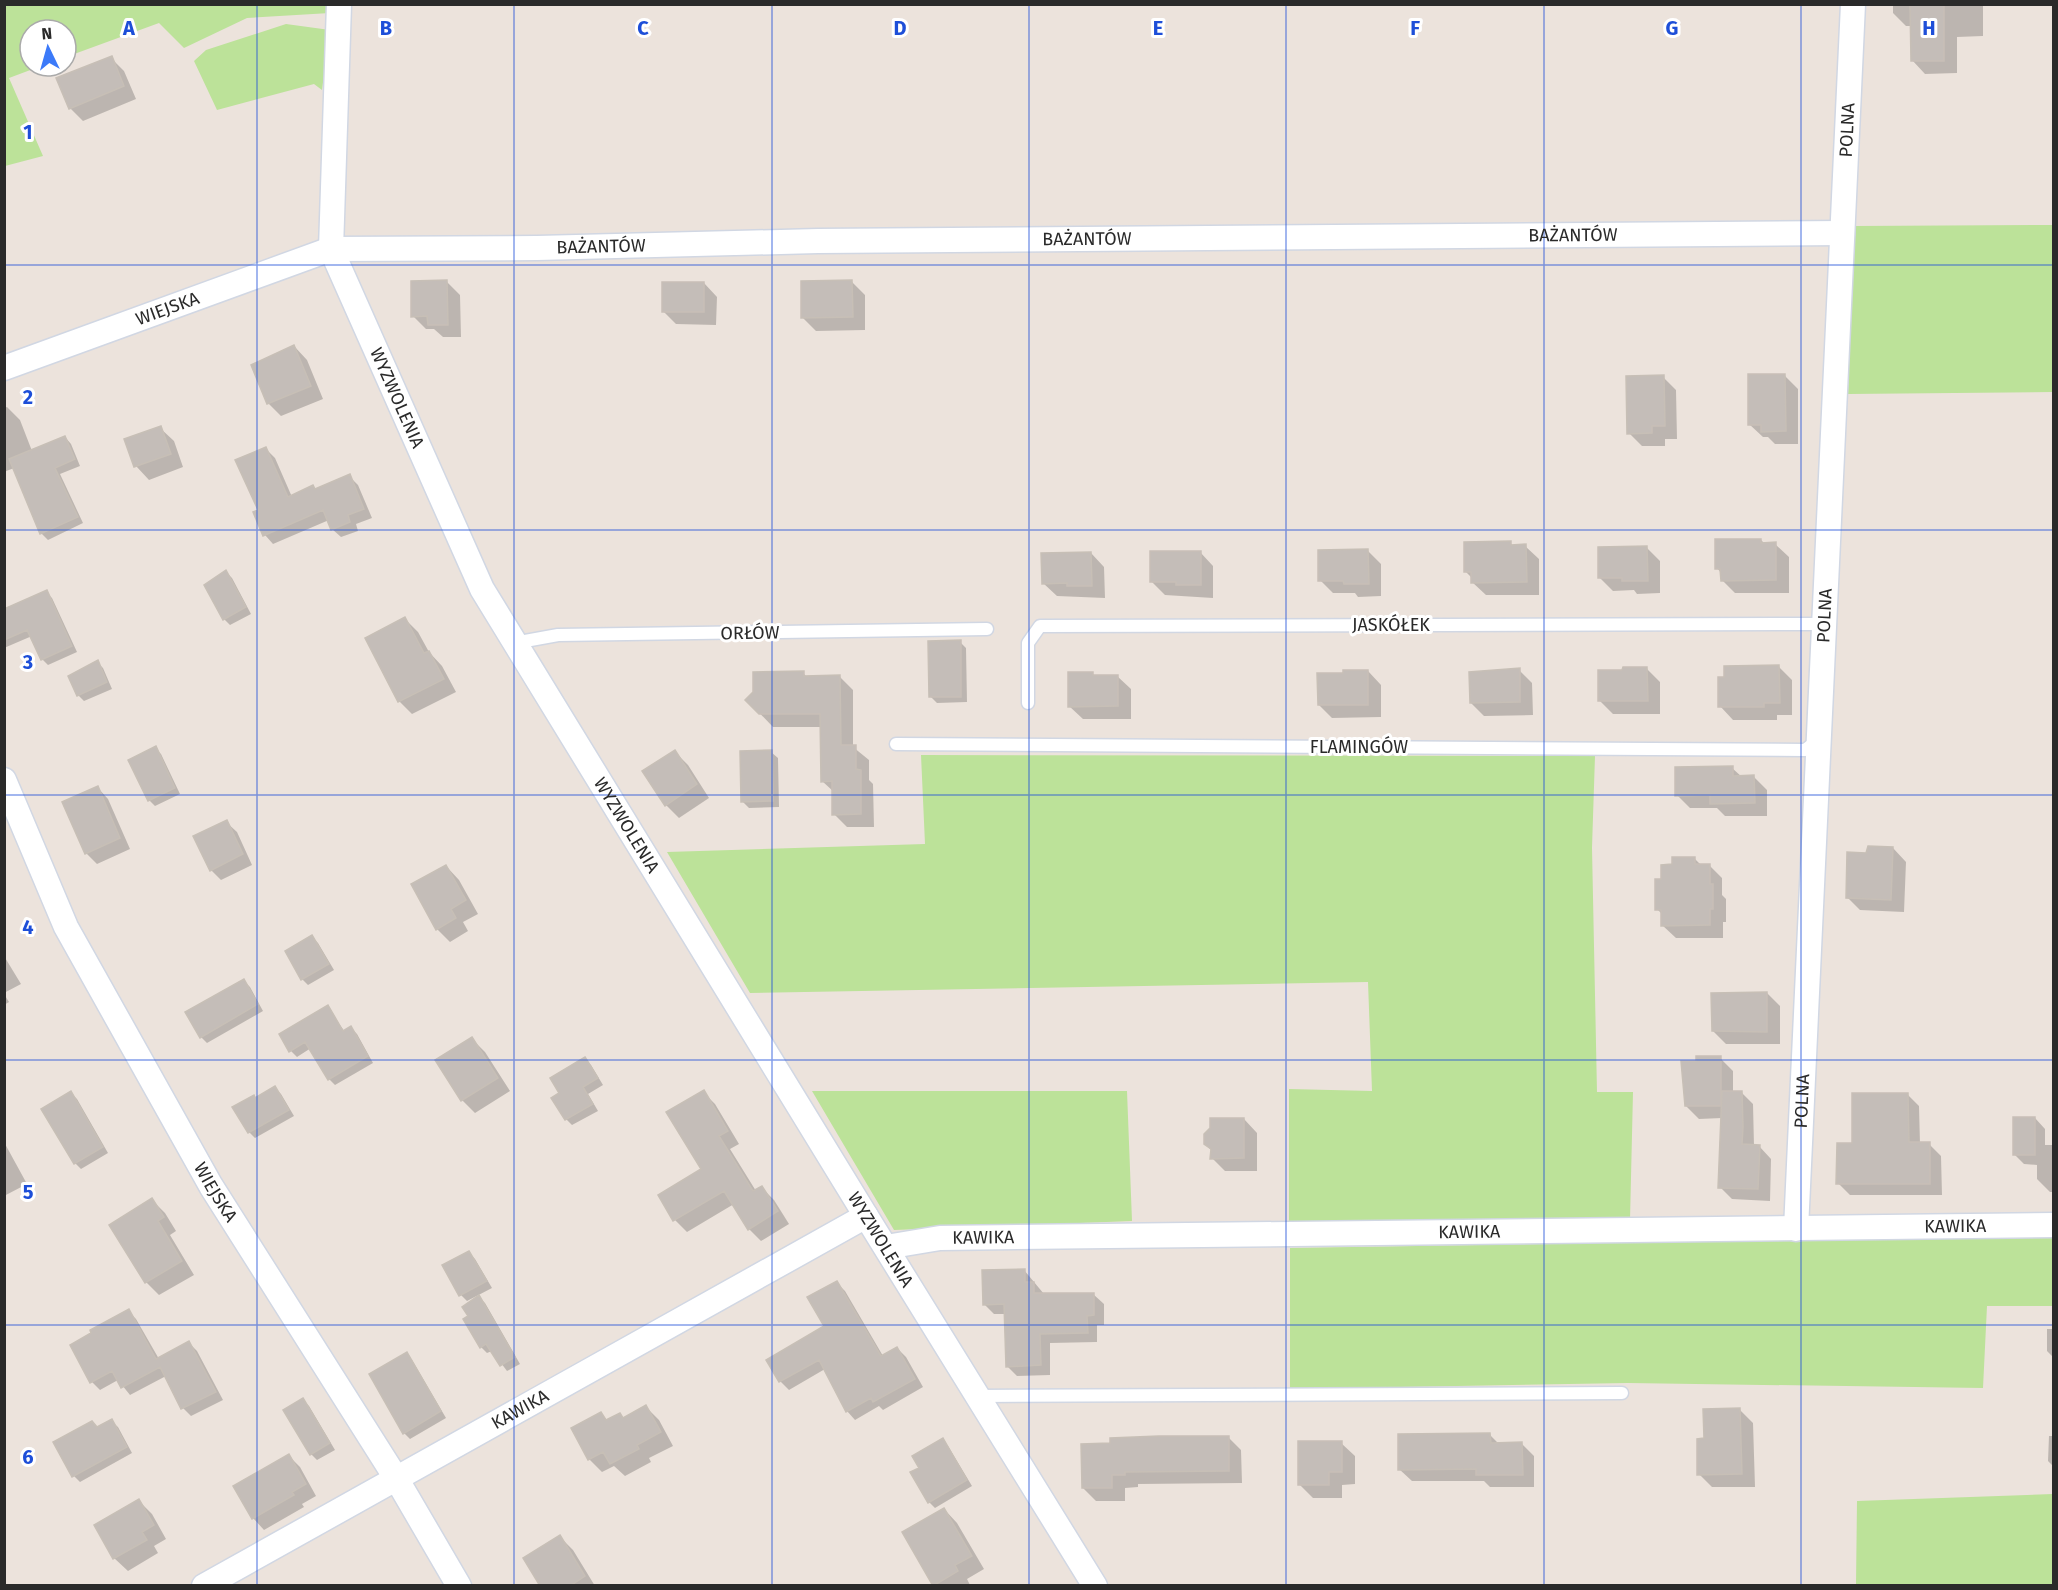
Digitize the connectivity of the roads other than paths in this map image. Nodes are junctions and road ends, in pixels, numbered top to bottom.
1 (339, 4) edge
2 (1853, 4) edge
3 (1842, 233) junction
4 (331, 249) junction
5 (4, 369) edge
6 (1824, 624) junction
7 (987, 629) dead end
8 (514, 643) junction
9 (1028, 703) dead end
10 (1819, 740) junction
11 (896, 744) dead end
12 (4, 780) edge
13 (866, 1216) junction
14 (2054, 1225) edge
15 (1796, 1229) junction
16 (886, 1247) junction
17 (1622, 1393) dead end
18 (978, 1396) junction
19 (396, 1478) junction
20 (204, 1586) edge
21 (459, 1586) edge
22 (1095, 1586) edge

1 - 4 street, WYZWOLENIA
2 - 3 street, POLNA
3 - 4 street, BAŻANTÓW
3 - 6 street, POLNA
4 - 5 street, WIEJSKA
4 - 8 street, WYZWOLENIA
6 - 9 lane, JASKÓŁEK
6 - 10 street, POLNA
7 - 8 lane, ORŁÓW
8 - 13 street, WYZWOLENIA
10 - 11 lane, FLAMINGÓW
10 - 15 street, POLNA
12 - 19 street, WIEJSKA
13 - 16 street, WYZWOLENIA
13 - 19 street, KAWIKA
14 - 15 street, KAWIKA
15 - 16 street, KAWIKA
16 - 18 street, WYZWOLENIA
17 - 18 lane
18 - 22 street, WYZWOLENIA
19 - 20 street, KAWIKA
19 - 21 street, WIEJSKA

